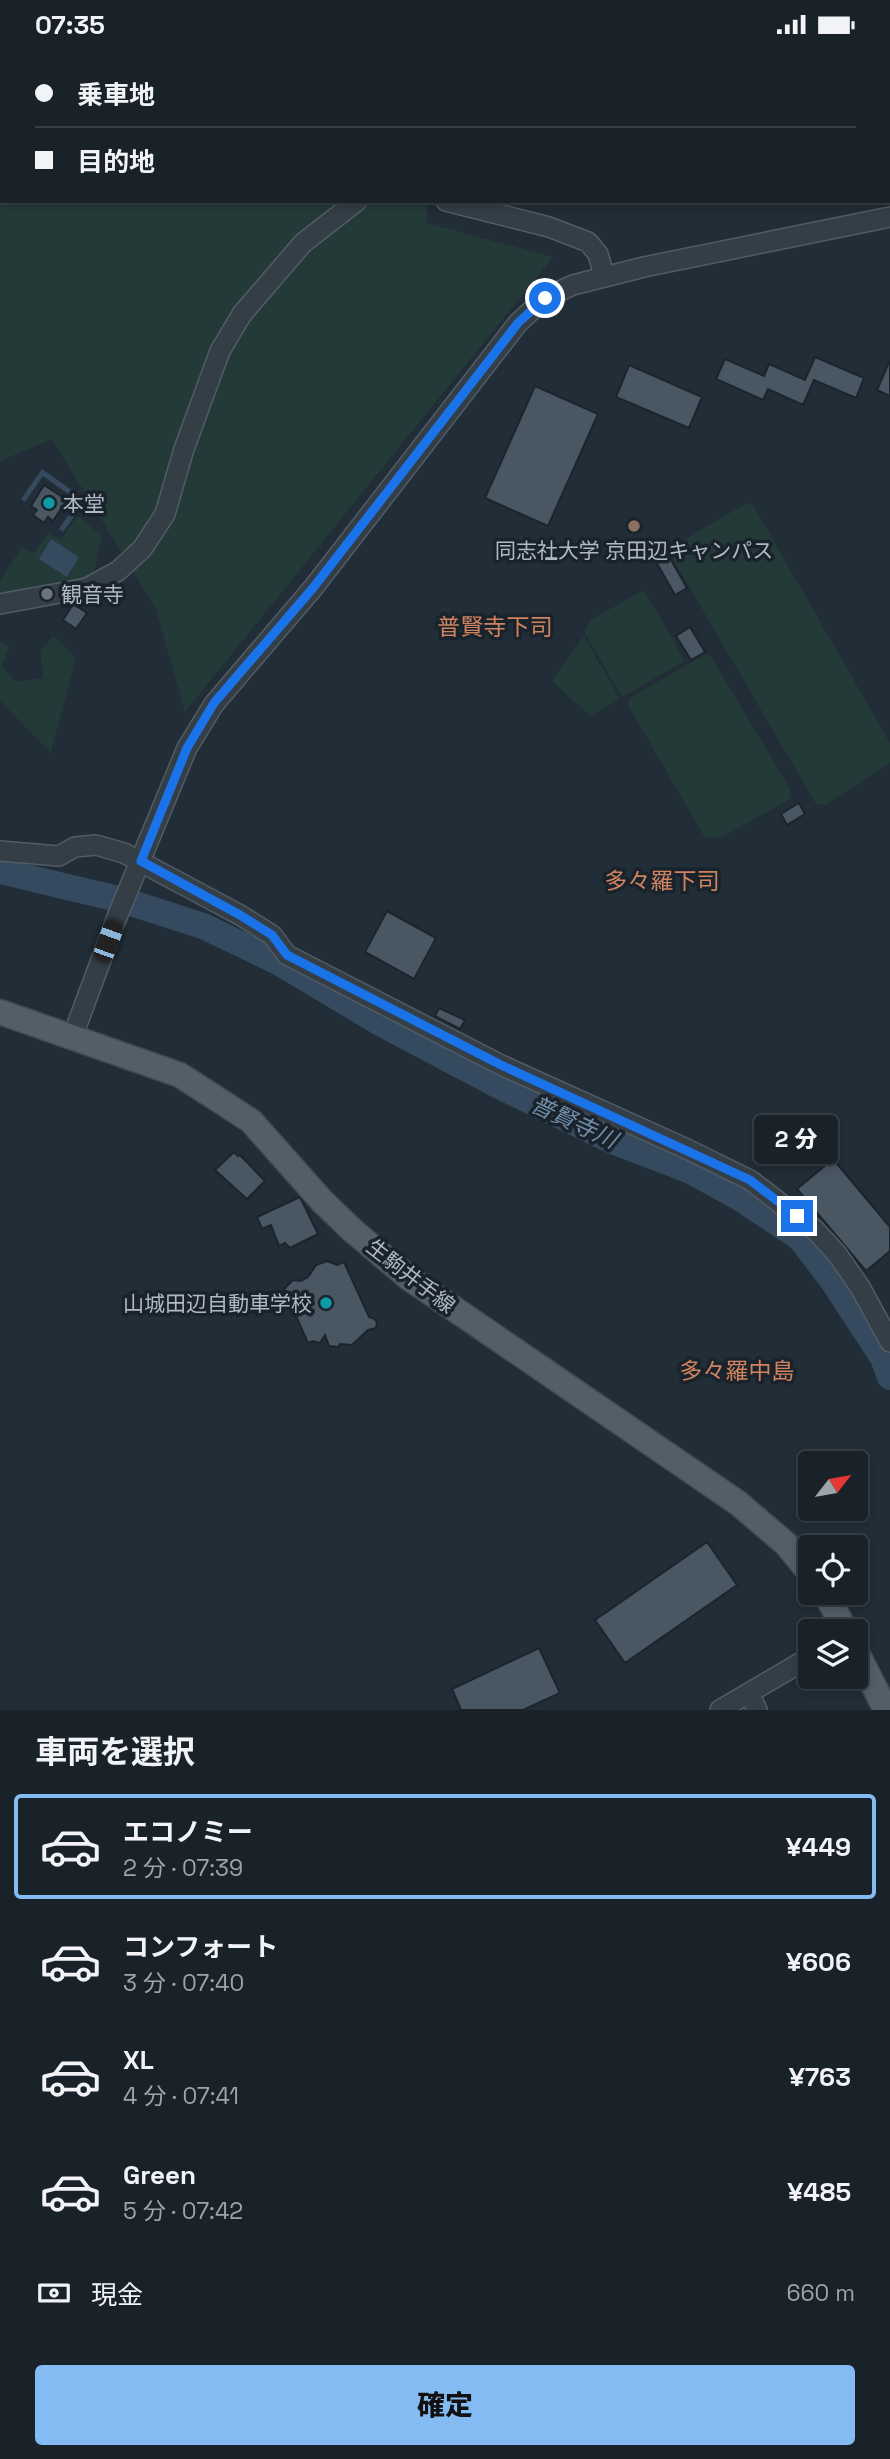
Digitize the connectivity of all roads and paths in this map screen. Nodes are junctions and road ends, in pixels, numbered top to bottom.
1 (354, 203) edge
2 (454, 203) edge
3 (890, 217) edge
4 (604, 276) junction
5 (0, 604) edge
6 (0, 851) edge
7 (139, 866) junction
8 (0, 1012) edge
9 (72, 1038) junction
10 (890, 1342) edge
11 (798, 1558) edge
12 (798, 1666) edge
13 (868, 1675) edge
14 (753, 1701) edge
15 (720, 1710) edge
16 (886, 1710) edge

1 - 5 street
2 - 4 street
3 - 4 street
4 - 7 street
6 - 7 street
7 - 9 street
7 - 10 street
8 - 9 main road, 生駒井手線
9 - 11 main road, 生駒井手線
12 - 14 street
13 - 16 main road
14 - 15 street

